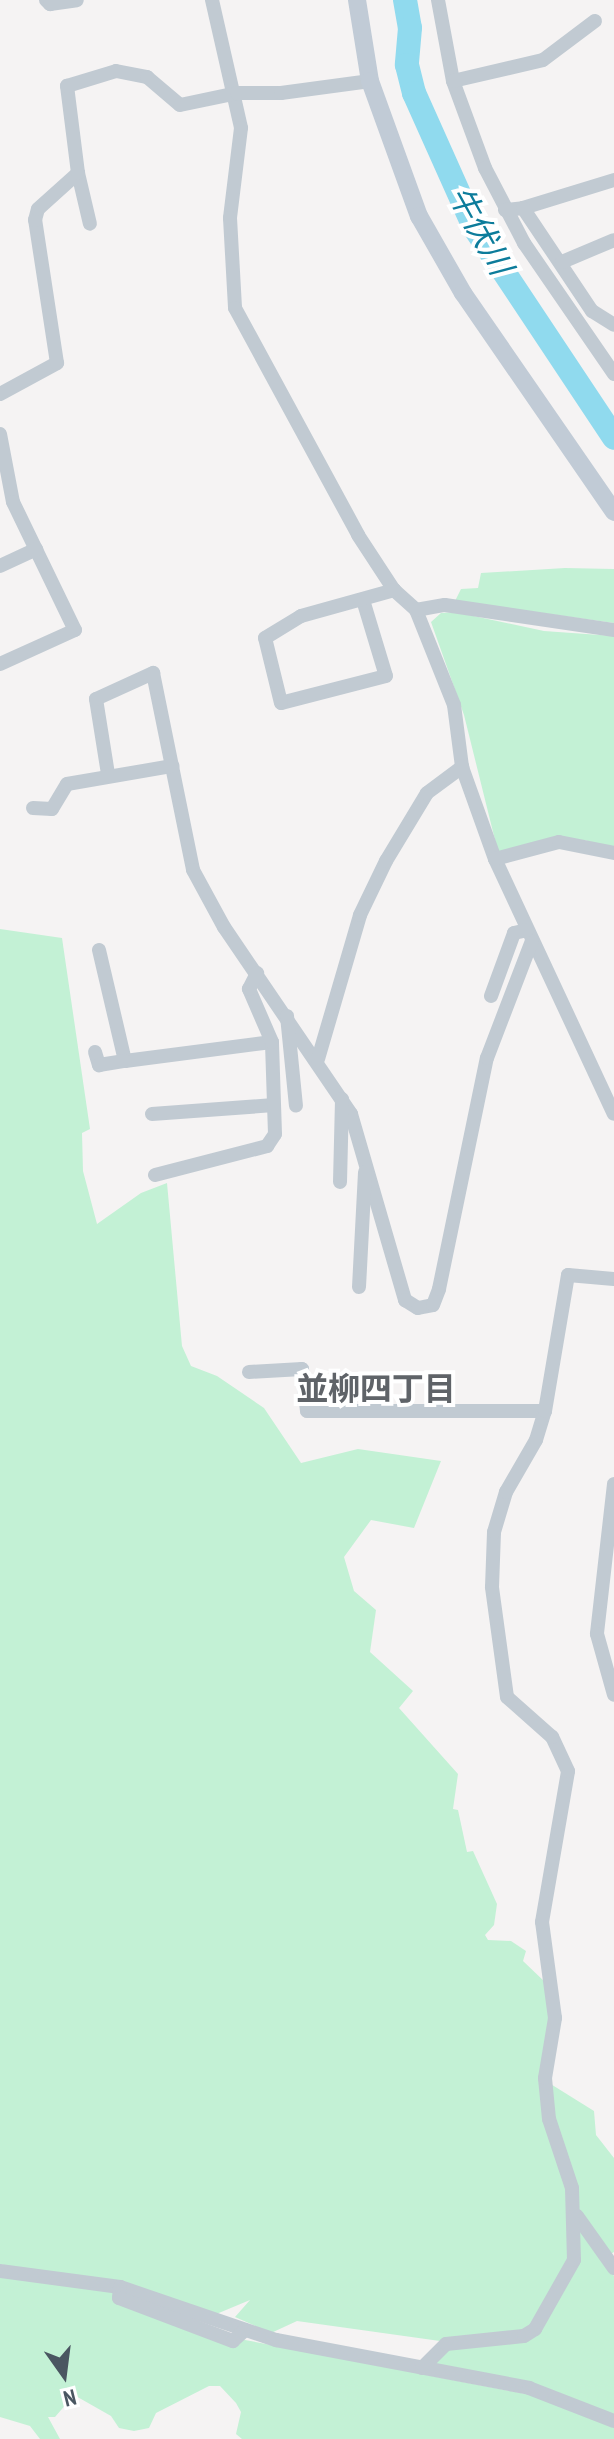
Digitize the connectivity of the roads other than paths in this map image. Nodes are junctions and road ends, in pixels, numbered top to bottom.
1 (46, 0) edge
2 (77, 0) edge
3 (212, 0) edge
4 (357, 0) edge
5 (438, 0) edge
6 (595, 21) dead end
7 (370, 81) junction
8 (453, 81) junction
9 (237, 93) junction
10 (78, 173) junction
11 (614, 180) edge
12 (523, 208) junction
13 (505, 210) junction
14 (90, 224) dead end
15 (614, 240) edge
16 (562, 262) junction
17 (614, 325) edge
18 (614, 374) edge
19 (0, 394) edge
20 (0, 434) edge
21 (6, 504) edge
22 (614, 512) edge
23 (36, 549) junction
24 (0, 566) edge
25 (394, 590) junction
26 (363, 600) junction
27 (416, 610) junction
28 (614, 630) edge
29 (0, 664) edge
30 (172, 766) junction
31 (462, 767) junction
32 (108, 774) junction
33 (33, 808) dead end
34 (614, 853) edge
35 (495, 859) junction
36 (529, 935) junction
37 (99, 950) dead end
38 (257, 973) junction
39 (491, 996) dead end
40 (287, 1016) junction
41 (272, 1042) junction
42 (95, 1052) dead end
43 (318, 1059) junction
44 (125, 1061) junction
45 (342, 1099) junction
46 (274, 1105) junction
47 (296, 1106) dead end
48 (152, 1114) dead end
49 (614, 1114) edge
50 (368, 1164) junction
51 (155, 1175) dead end
52 (340, 1182) dead end
53 (614, 1279) edge
54 (359, 1287) dead end
55 (249, 1372) dead end
56 (545, 1411) junction
57 (614, 1484) edge
58 (614, 1695) edge
59 (577, 2216) junction
60 (614, 2268) edge
61 (0, 2271) edge
62 (422, 2368) junction
63 (614, 2421) edge

1 - 2 street
3 - 9 street
4 - 7 street
5 - 8 street
6 - 8 street
7 - 9 street
7 - 22 street
8 - 13 street
9 - 10 street
9 - 25 street
10 - 14 street
10 - 19 street
11 - 12 street
12 - 13 street
12 - 16 street
13 - 18 street
15 - 16 street
16 - 17 street
20 - 21 street
21 - 23 street
23 - 24 street
23 - 29 street
25 - 26 street
25 - 27 street
26 - 26 street
27 - 28 street
27 - 31 street
30 - 32 street
30 - 32 street
30 - 38 street
31 - 35 street
31 - 43 street
32 - 33 street
34 - 35 street
35 - 36 street
36 - 39 street
36 - 49 street
36 - 50 street
37 - 44 street
38 - 40 street
38 - 41 street
40 - 43 street
40 - 47 street
41 - 44 street
41 - 46 street
42 - 44 street
43 - 45 street
45 - 50 street
45 - 52 street
46 - 48 street
46 - 51 street
50 - 54 street
53 - 56 street
55 - 56 street
56 - 59 street
57 - 58 street
59 - 60 street
59 - 62 street
61 - 62 street
62 - 63 street

